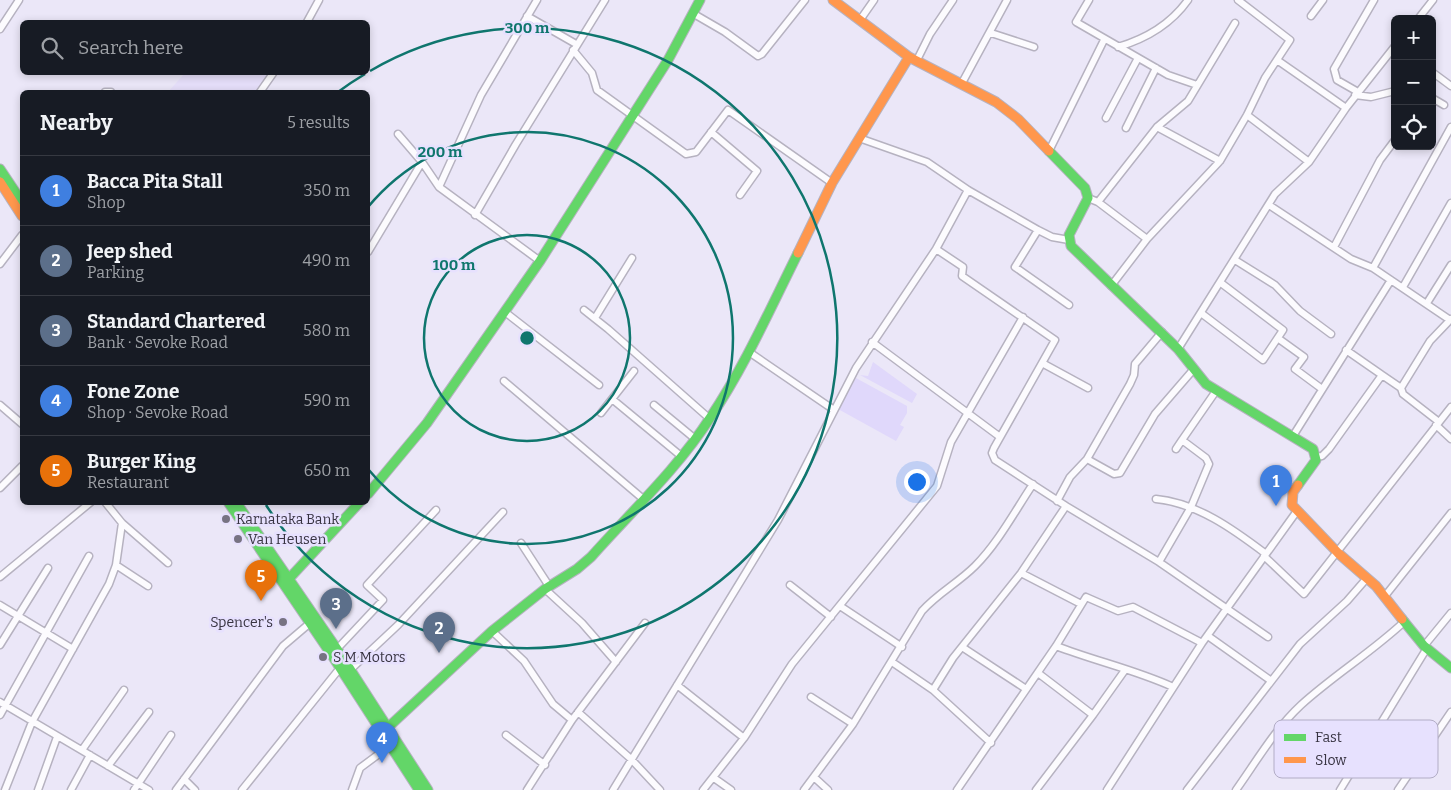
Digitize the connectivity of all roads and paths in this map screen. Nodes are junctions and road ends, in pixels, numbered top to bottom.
1 (19, 0) edge
2 (319, 0) edge
3 (537, 0) edge
4 (605, 0) edge
5 (700, 0) edge
6 (805, 0) edge
7 (833, 0) edge
8 (874, 0) edge
9 (953, 0) edge
10 (1007, 0) edge
11 (1089, 0) edge
12 (1188, 0) edge
13 (1238, 0) edge
14 (1374, 0) edge
15 (1433, 0) edge
16 (1320, 1) edge
17 (694, 14) junction
18 (1421, 15) edge
19 (527, 16) junction
20 (1311, 16) dead end
21 (308, 20) edge
22 (860, 20) junction
23 (1235, 23) dead end
24 (0, 29) edge
25 (991, 33) junction
26 (1104, 40) junction
27 (575, 47) junction
28 (1034, 47) dead end
29 (1118, 47) junction
30 (1391, 51) edge
31 (913, 58) junction
32 (1138, 58) junction
33 (1277, 60) junction
34 (1156, 68) junction
35 (272, 75) edge
36 (1436, 75) edge
37 (962, 83) junction
38 (1197, 85) junction
39 (1451, 86) edge
40 (261, 90) edge
41 (1391, 92) edge
42 (1357, 93) junction
43 (1436, 100) edge
44 (1444, 105) dead end
45 (1346, 108) junction
46 (1247, 115) junction
47 (633, 117) junction
48 (1106, 118) dead end
49 (1157, 127) junction
50 (1451, 127) edge
51 (1126, 128) dead end
52 (711, 132) junction
53 (398, 134) dead end
54 (859, 138) junction
55 (1391, 145) edge
56 (1049, 151) junction
57 (1220, 161) junction
58 (422, 162) junction
59 (1309, 162) junction
60 (0, 168) edge
61 (0, 182) edge
62 (832, 182) junction
63 (439, 188) junction
64 (968, 190) junction
65 (740, 195) dead end
66 (1088, 198) junction
67 (20, 199) edge
68 (1098, 202) junction
69 (1451, 203) edge
70 (1269, 205) junction
71 (20, 213) edge
72 (475, 215) junction
73 (1038, 230) junction
74 (20, 238) edge
75 (1147, 239) junction
76 (1069, 240) junction
77 (1334, 247) junction
78 (936, 248) junction
79 (370, 249) edge
80 (632, 258) dead end
81 (1235, 260) junction
82 (540, 261) junction
83 (0, 264) edge
84 (1451, 264) edge
85 (1373, 268) junction
86 (1391, 280) junction
87 (1220, 283) junction
88 (1112, 286) junction
89 (1403, 287) junction
90 (1427, 303) junction
91 (1069, 306) dead end
92 (584, 310) dead end
93 (505, 312) junction
94 (1201, 313) junction
95 (1023, 317) junction
96 (595, 318) junction
97 (1450, 322) edge
98 (1162, 332) junction
99 (1330, 334) dead end
100 (1279, 339) junction
101 (872, 342) junction
102 (1178, 348) junction
103 (1346, 350) junction
104 (749, 352) junction
105 (1042, 363) junction
106 (634, 370) dead end
107 (1193, 370) junction
108 (1382, 375) junction
109 (504, 381) dead end
110 (599, 385) dead end
111 (1088, 388) dead end
112 (1401, 388) junction
113 (1322, 389) junction
114 (1216, 391) junction
115 (612, 398) junction
116 (0, 405) edge
117 (654, 405) dead end
118 (1451, 407) edge
119 (834, 410) junction
120 (601, 413) dead end
121 (966, 414) junction
122 (710, 419) junction
123 (20, 422) edge
124 (1437, 424) junction
125 (1292, 436) junction
126 (1000, 437) junction
127 (694, 438) junction
128 (1451, 439) edge
129 (1182, 440) junction
130 (1176, 449) dead end
131 (681, 456) junction
132 (1316, 457) junction
133 (1087, 459) junction
134 (20, 468) edge
135 (1033, 484) junction
136 (0, 488) edge
137 (370, 492) edge
138 (642, 498) junction
139 (1156, 499) dead end
140 (1057, 501) junction
141 (87, 505) edge
142 (107, 505) edge
143 (230, 505) edge
144 (238, 505) edge
145 (357, 505) edge
146 (1066, 506) junction
147 (1191, 507) junction
148 (436, 510) dead end
149 (1297, 511) junction
150 (503, 512) dead end
151 (1451, 513) edge
152 (122, 523) junction
153 (521, 543) dead end
154 (1338, 553) junction
155 (1265, 555) junction
156 (89, 556) dead end
157 (1159, 562) junction
158 (168, 563) dead end
159 (116, 565) junction
160 (48, 568) dead end
161 (276, 568) junction
162 (1022, 573) junction
163 (0, 577) edge
164 (1367, 578) junction
165 (286, 582) junction
166 (790, 585) dead end
167 (148, 586) dead end
168 (547, 588) junction
169 (1386, 596) junction
170 (1081, 604) junction
171 (0, 605) edge
172 (840, 606) junction
173 (1227, 608) junction
174 (1451, 614) edge
175 (18, 616) junction
176 (831, 617) junction
177 (1405, 621) junction
178 (310, 623) junction
179 (645, 623) dead end
180 (492, 631) junction
181 (47, 634) junction
182 (1208, 636) junction
183 (1268, 637) dead end
184 (1202, 643) junction
185 (0, 645) edge
186 (1056, 646) junction
187 (902, 647) junction
188 (962, 647) junction
189 (1426, 647) junction
190 (73, 649) junction
191 (337, 649) junction
192 (616, 662) junction
193 (892, 662) junction
194 (1451, 668) edge
195 (345, 669) junction
196 (1125, 670) junction
197 (1038, 673) junction
198 (1270, 680) junction
199 (676, 685) junction
200 (1174, 687) junction
201 (1026, 689) junction
202 (124, 690) dead end
203 (933, 690) junction
204 (811, 697) dead end
205 (2, 704) edge
206 (149, 712) dead end
207 (578, 712) junction
208 (1451, 712) edge
209 (0, 715) edge
210 (1093, 715) junction
211 (572, 720) junction
212 (1288, 720) edge
213 (1382, 720) edge
214 (32, 722) junction
215 (853, 724) junction
216 (385, 729) junction
217 (1438, 731) edge
218 (171, 735) dead end
219 (506, 735) dead end
220 (57, 737) junction
221 (744, 738) junction
222 (1274, 739) edge
223 (991, 743) junction
224 (390, 745) junction
225 (82, 750) junction
226 (90, 755) junction
227 (631, 759) junction
228 (545, 765) junction
229 (108, 766) junction
230 (714, 778) junction
231 (814, 778) junction
232 (1347, 778) edge
233 (1406, 778) edge
234 (184, 779) junction
235 (138, 783) junction
236 (4, 790) edge
237 (38, 790) edge
238 (70, 790) edge
239 (134, 790) edge
240 (149, 790) edge
241 (176, 790) edge
242 (195, 790) edge
243 (242, 790) edge
244 (352, 790) edge
245 (418, 790) edge
246 (428, 790) edge
247 (527, 790) edge
248 (613, 790) edge
249 (660, 790) edge
250 (704, 790) edge
251 (731, 790) edge
252 (804, 790) edge
253 (828, 790) edge
254 (957, 790) edge
255 (1036, 790) edge
256 (1107, 790) edge
257 (1187, 790) edge
258 (1236, 790) edge
259 (1340, 790) edge
260 (1398, 790) edge

1 - 24 street
2 - 21 street
3 - 19 street
4 - 27 street
5 - 17 street
6 - 17 street
7 - 22 street
8 - 22 street
9 - 31 street
10 - 25 street
11 - 26 street
12 - 29 street
13 - 33 street
14 - 42 street
15 - 18 street
16 - 20 street
17 - 47 street
19 - 27 street
19 - 63 street
22 - 31 street
23 - 38 street
25 - 28 street
25 - 37 street
26 - 29 street
26 - 56 street
27 - 47 street
27 - 72 street
29 - 32 street
30 - 42 street
31 - 37 street
31 - 54 street
32 - 34 street
32 - 48 street
33 - 45 street
33 - 46 street
34 - 38 street
34 - 51 street
35 - 40 street
36 - 39 street
37 - 56 street
38 - 49 street
41 - 42 street
42 - 45 street
43 - 44 street
45 - 59 street
46 - 57 street
46 - 59 street
47 - 52 street
47 - 82 street
49 - 57 street
49 - 68 street
50 - 85 street
52 - 62 street
52 - 65 street
53 - 58 street
54 - 62 street
54 - 64 street
55 - 77 street
56 - 66 street
57 - 75 street
58 - 63 street
58 - 79 street
59 - 70 street
60 - 67 street
61 - 71 street
62 - 104 street
63 - 72 street
64 - 73 street
64 - 78 street
66 - 68 street
66 - 76 street
68 - 75 street
69 - 89 street
70 - 77 street
70 - 81 street
72 - 82 street
73 - 76 street
73 - 91 street
74 - 83 street
75 - 88 street
76 - 88 street
77 - 85 street
78 - 95 street
78 - 101 street
80 - 96 street
81 - 87 street
81 - 99 street
82 - 93 street
84 - 90 street
85 - 86 street
86 - 89 street
86 - 103 street
87 - 94 street
87 - 100 street
88 - 98 street
89 - 90 street
90 - 97 street
92 - 96 street
93 - 110 street
93 - 137 street
94 - 100 street
94 - 102 street
95 - 105 street
95 - 121 street
96 - 122 street
97 - 112 street
98 - 102 street
98 - 133 street
100 - 113 street
101 - 119 street
101 - 121 street
102 - 107 street
103 - 108 street
103 - 113 street
104 - 119 street
104 - 122 street
105 - 111 street
105 - 126 street
106 - 115 street
107 - 114 street
107 - 133 street
108 - 112 street
108 - 132 street
109 - 138 street
112 - 124 street
113 - 125 street
114 - 125 street
114 - 129 street
115 - 120 street
115 - 131 street
116 - 123 street
117 - 127 street
118 - 124 street
119 - 199 street
121 - 126 street
121 - 172 street
122 - 127 street
124 - 128 street
124 - 154 street
125 - 132 street
126 - 135 street
127 - 131 street
129 - 130 street
129 - 147 street
131 - 138 street
132 - 149 street
133 - 140 street
134 - 136 street
135 - 140 street
135 - 187 street
138 - 168 street
139 - 147 street
140 - 146 street
141 - 163 street
142 - 152 street
143 - 161 street
144 - 161 street
145 - 165 street
146 - 157 street
146 - 162 street
147 - 155 street
147 - 157 street
148 - 191 street
149 - 154 street
149 - 155 street
150 - 195 street
151 - 169 street
152 - 158 street
152 - 159 street
153 - 168 street
154 - 155 street
154 - 164 street
155 - 173 street
156 - 181 street
157 - 173 street
159 - 167 street
159 - 190 street
160 - 175 street
161 - 165 street
162 - 170 street
162 - 188 street
164 - 169 street
164 - 198 street
165 - 178 street
165 - 191 street
166 - 176 street
168 - 180 street
168 - 192 street
169 - 177 street
170 - 184 street
170 - 186 street
171 - 175 street
172 - 176 street
172 - 187 street
173 - 182 street
173 - 183 street
174 - 189 street
175 - 181 street
175 - 185 street
176 - 221 street
177 - 189 street
177 - 212 street
178 - 195 street
178 - 234 street
179 - 192 street
180 - 211 street
180 - 216 street
181 - 190 street
181 - 205 street
182 - 184 street
182 - 198 street
184 - 200 street
186 - 196 street
186 - 197 street
187 - 193 street
188 - 201 street
188 - 203 street
189 - 194 street
189 - 213 street
190 - 214 street
191 - 195 street
192 - 207 street
193 - 203 street
193 - 215 street
195 - 216 street
195 - 243 street
196 - 200 street
196 - 210 street
197 - 201 street
197 - 210 street
198 - 257 street
199 - 221 street
199 - 227 street
200 - 256 street
201 - 223 street
202 - 225 street
203 - 223 street
204 - 215 street
205 - 209 street
205 - 214 street
206 - 229 street
207 - 211 street
207 - 227 street
208 - 217 street
210 - 255 street
211 - 228 street
214 - 220 street
214 - 236 street
215 - 231 street
216 - 224 street
216 - 246 street
218 - 235 street
219 - 228 street
220 - 225 street
220 - 237 street
221 - 230 street
222 - 258 street
223 - 254 street
224 - 244 street
224 - 245 street
225 - 226 street
226 - 229 street
226 - 238 street
227 - 248 street
227 - 249 street
228 - 247 street
229 - 235 street
230 - 250 street
230 - 251 street
231 - 252 street
231 - 253 street
232 - 259 street
233 - 260 street
234 - 241 street
234 - 242 street
235 - 239 street
235 - 240 street

